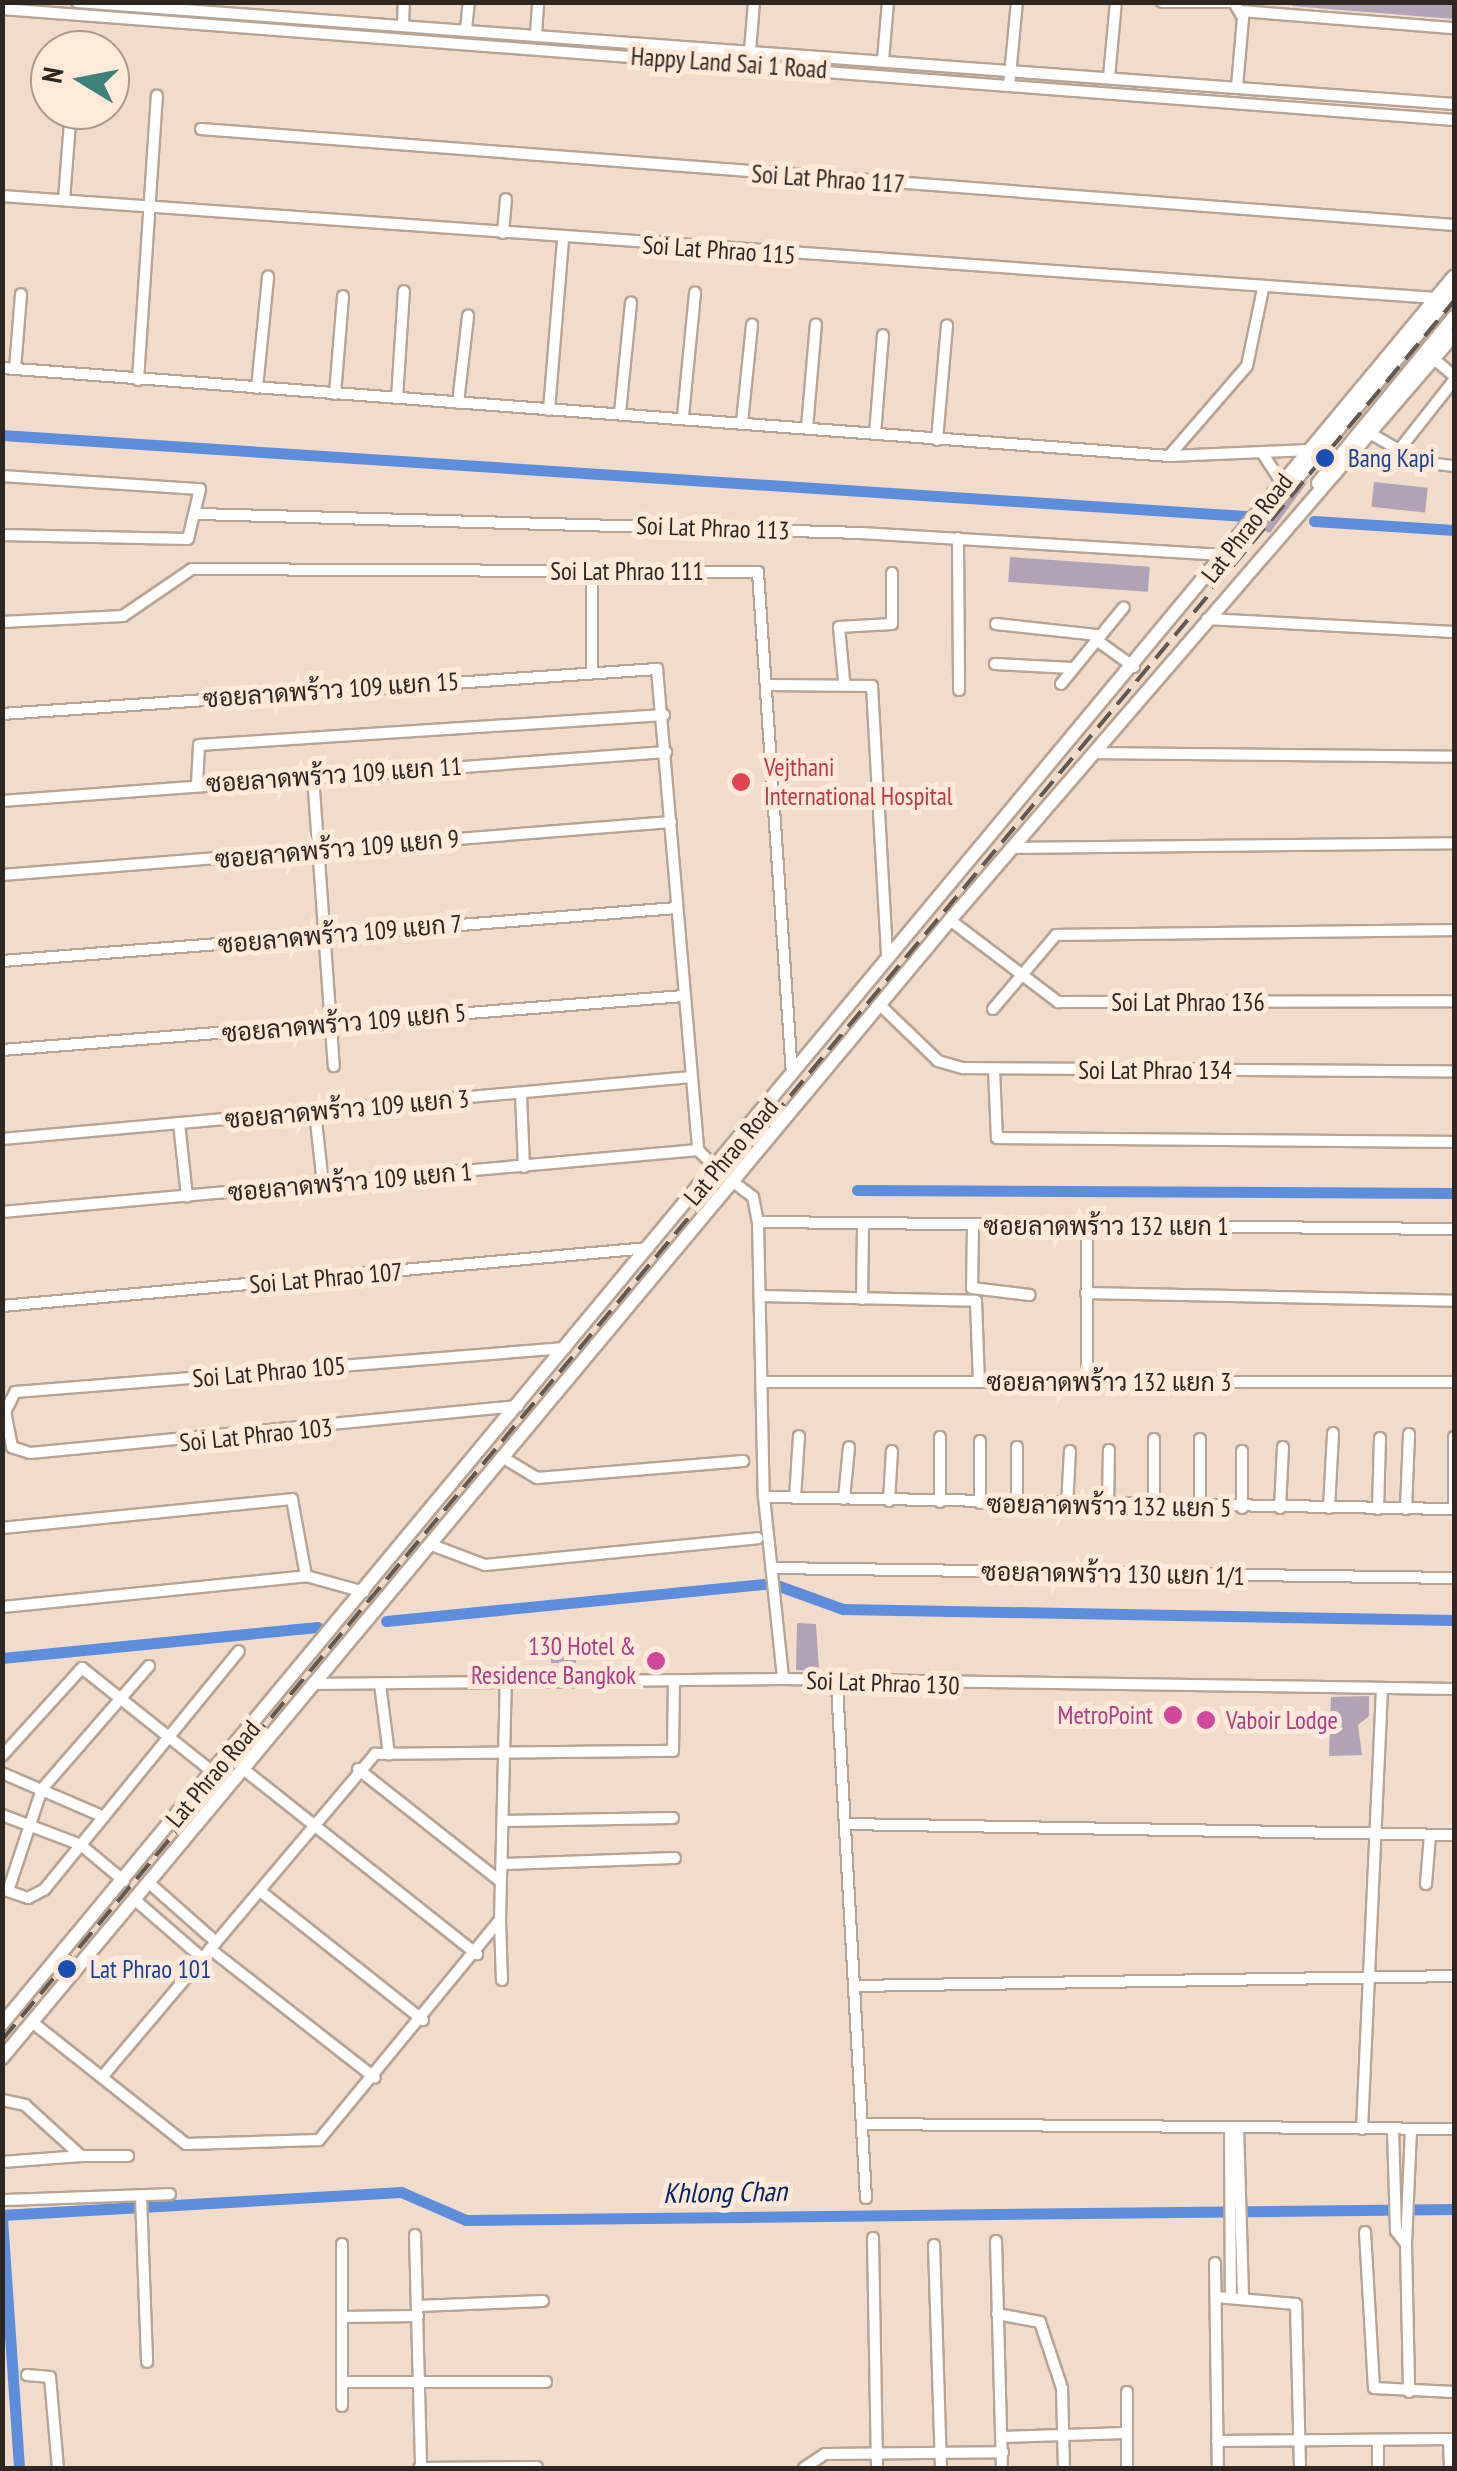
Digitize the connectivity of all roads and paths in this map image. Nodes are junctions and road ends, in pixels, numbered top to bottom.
1 (77, 2) edge
2 (291, 2) edge
3 (404, 2) edge
4 (468, 2) edge
5 (538, 2) edge
6 (754, 2) edge
7 (888, 2) edge
8 (1017, 2) edge
9 (1116, 2) edge
10 (1162, 2) edge
11 (177, 6) edge
12 (1237, 6) edge
13 (40, 7) edge
14 (216, 8) edge
15 (2, 9) edge
16 (290, 17) junction
17 (403, 26) junction
18 (1454, 28) edge
19 (466, 29) junction
20 (289, 32) junction
21 (536, 34) junction
22 (750, 49) junction
23 (882, 60) junction
24 (750, 64) junction
25 (1011, 70) junction
26 (1109, 76) junction
27 (1009, 86) junction
28 (1237, 87) junction
29 (157, 96) dead end
30 (1454, 104) edge
31 (1454, 120) edge
32 (202, 129) dead end
33 (69, 130) edge
34 (2, 196) edge
35 (506, 198) dead end
36 (64, 200) junction
37 (150, 208) junction
38 (1454, 225) edge
39 (503, 233) junction
40 (563, 238) junction
41 (1454, 276) edge
42 (268, 277) dead end
43 (1263, 289) junction
44 (1454, 290) edge
45 (404, 291) dead end
46 (21, 294) dead end
47 (696, 294) dead end
48 (343, 296) dead end
49 (1436, 298) junction
50 (632, 303) dead end
51 (468, 316) dead end
52 (1454, 317) edge
53 (816, 324) dead end
54 (752, 325) dead end
55 (947, 325) dead end
56 (883, 335) dead end
57 (1454, 335) edge
58 (1434, 360) junction
59 (9, 368) edge
60 (1454, 378) edge
61 (138, 380) junction
62 (258, 388) junction
63 (335, 394) junction
64 (397, 398) junction
65 (458, 403) junction
66 (549, 410) junction
67 (620, 413) junction
68 (684, 416) junction
69 (742, 422) junction
70 (807, 428) junction
71 (874, 434) junction
72 (1373, 435) junction
73 (937, 440) junction
74 (1310, 450) junction
75 (1398, 450) junction
76 (1263, 454) junction
77 (1168, 456) junction
78 (1454, 466) edge
79 (2, 476) edge
80 (1282, 483) junction
81 (1298, 509) junction
82 (198, 514) junction
83 (2, 535) edge
84 (958, 538) junction
85 (1240, 539) junction
86 (1228, 555) junction
87 (892, 573) dead end
88 (592, 585) dead end
89 (1124, 607) dead end
90 (1206, 619) junction
91 (2, 622) edge
92 (996, 624) dead end
93 (1454, 632) edge
94 (1096, 638) junction
95 (994, 664) dead end
96 (1134, 667) junction
97 (1072, 668) junction
98 (592, 672) junction
99 (844, 680) junction
100 (1061, 684) dead end
101 (768, 685) junction
102 (959, 690) dead end
103 (2, 714) edge
104 (664, 715) junction
105 (666, 752) junction
106 (1092, 753) junction
107 (1454, 757) edge
108 (313, 776) junction
109 (197, 784) junction
110 (2, 801) edge
111 (672, 822) junction
112 (1454, 844) edge
113 (1010, 848) junction
114 (319, 850) junction
115 (2, 875) edge
116 (677, 908) junction
117 (950, 920) junction
118 (1454, 930) edge
119 (326, 935) junction
120 (2, 961) edge
121 (888, 964) junction
122 (1020, 976) junction
123 (684, 996) junction
124 (1454, 1001) edge
125 (879, 1004) junction
126 (993, 1008) dead end
127 (331, 1024) junction
128 (2, 1050) edge
129 (334, 1066) dead end
130 (994, 1070) junction
131 (1454, 1070) edge
132 (691, 1077) junction
133 (792, 1079) junction
134 (521, 1094) junction
135 (315, 1112) junction
136 (179, 1123) junction
137 (2, 1139) edge
138 (1454, 1142) edge
139 (698, 1150) junction
140 (524, 1167) junction
141 (717, 1169) junction
142 (732, 1181) junction
143 (323, 1184) junction
144 (187, 1197) junction
145 (2, 1212) edge
146 (758, 1222) junction
147 (864, 1224) junction
148 (1087, 1224) junction
149 (974, 1226) junction
150 (1454, 1229) edge
151 (649, 1248) junction
152 (1086, 1293) junction
153 (1030, 1295) dead end
154 (762, 1296) junction
155 (862, 1299) junction
156 (1454, 1301) edge
157 (2, 1306) edge
158 (566, 1348) junction
159 (763, 1382) junction
160 (979, 1382) junction
161 (1086, 1382) junction
162 (1454, 1382) edge
163 (518, 1406) junction
164 (534, 1419) junction
165 (502, 1426) junction
166 (6, 1432) joint
167 (1333, 1433) dead end
168 (1409, 1434) dead end
169 (799, 1436) dead end
170 (940, 1437) dead end
171 (1454, 1437) edge
172 (518, 1438) junction
173 (1380, 1438) dead end
174 (1200, 1439) dead end
175 (1154, 1440) dead end
176 (980, 1441) dead end
177 (848, 1447) dead end
178 (1017, 1448) dead end
179 (1282, 1448) dead end
180 (1109, 1450) dead end
181 (1070, 1451) dead end
182 (1242, 1451) dead end
183 (892, 1452) dead end
184 (502, 1456) junction
185 (743, 1461) dead end
186 (764, 1497) junction
187 (795, 1498) junction
188 (844, 1500) junction
189 (890, 1500) junction
190 (940, 1502) junction
191 (980, 1503) junction
192 (1017, 1503) junction
193 (1067, 1504) junction
194 (1108, 1506) junction
195 (1154, 1507) junction
196 (1200, 1508) junction
197 (1242, 1508) junction
198 (1280, 1508) junction
199 (1329, 1508) junction
200 (1378, 1508) junction
201 (1406, 1508) junction
202 (1454, 1509) edge
203 (2, 1528) edge
204 (758, 1538) dead end
205 (430, 1544) junction
206 (773, 1572) junction
207 (306, 1576) junction
208 (1454, 1578) edge
209 (364, 1592) junction
210 (3, 1607) edge
211 (240, 1652) dead end
212 (149, 1666) dead end
213 (783, 1679) junction
214 (506, 1681) junction
215 (674, 1681) junction
216 (312, 1684) junction
217 (380, 1684) junction
218 (837, 1686) junction
219 (1382, 1689) junction
220 (1454, 1689) edge
221 (124, 1695) junction
222 (169, 1736) junction
223 (506, 1753) junction
224 (389, 1754) junction
225 (2, 1756) edge
226 (242, 1768) junction
227 (358, 1769) junction
228 (2, 1773) edge
229 (214, 1773) junction
230 (42, 1789) junction
231 (2, 1815) edge
232 (104, 1817) junction
233 (673, 1818) dead end
234 (504, 1821) junction
235 (846, 1824) junction
236 (316, 1825) junction
237 (29, 1826) junction
238 (1374, 1834) junction
239 (1430, 1835) junction
240 (1454, 1836) edge
241 (80, 1845) junction
242 (675, 1858) dead end
243 (505, 1864) junction
244 (124, 1881) junction
245 (500, 1881) junction
246 (148, 1882) junction
247 (1426, 1884) dead end
248 (5, 1890) edge
249 (260, 1891) junction
250 (134, 1899) junction
251 (500, 1920) junction
252 (210, 1950) junction
253 (477, 1954) junction
254 (1368, 1976) junction
255 (1454, 1976) edge
256 (502, 1980) dead end
257 (854, 1986) junction
258 (422, 2020) junction
259 (32, 2022) junction
260 (2, 2024) edge
261 (2, 2058) edge
262 (103, 2076) junction
263 (375, 2078) junction
264 (2, 2100) edge
265 (863, 2124) junction
266 (1234, 2127) junction
267 (1362, 2129) junction
268 (1393, 2129) junction
269 (1411, 2129) junction
270 (1454, 2129) edge
271 (81, 2156) junction
272 (128, 2156) dead end
273 (2, 2162) edge
274 (170, 2194) dead end
275 (142, 2197) junction
276 (866, 2198) dead end
277 (2, 2200) edge
278 (1365, 2232) dead end
279 (415, 2234) dead end
280 (872, 2238) dead end
281 (996, 2241) dead end
282 (342, 2244) dead end
283 (1406, 2244) junction
284 (934, 2245) dead end
285 (1215, 2263) dead end
286 (1237, 2296) junction
287 (1216, 2297) junction
288 (543, 2301) dead end
289 (418, 2311) junction
290 (997, 2314) junction
291 (342, 2317) junction
292 (146, 2362) dead end
293 (26, 2375) dead end
294 (342, 2382) junction
295 (420, 2382) junction
296 (546, 2382) dead end
297 (1126, 2392) dead end
298 (1409, 2392) junction
299 (1454, 2392) edge
300 (342, 2406) dead end
301 (1064, 2433) junction
302 (1127, 2433) junction
303 (1001, 2438) junction
304 (1452, 2439) edge
305 (1378, 2440) junction
306 (1217, 2441) junction
307 (1300, 2441) junction
308 (1002, 2452) junction
309 (876, 2453) junction
310 (942, 2454) junction
311 (537, 2467) edge
312 (58, 2468) edge
313 (420, 2468) edge
314 (804, 2468) edge
315 (877, 2468) edge
316 (942, 2468) edge
317 (1002, 2468) edge
318 (1064, 2468) edge
319 (1128, 2468) edge
320 (1218, 2468) edge
321 (1300, 2468) edge
322 (1378, 2468) edge
323 (1450, 2468) edge

1 - 11 street, Happy Land Sai 1 Road
2 - 16 street
3 - 17 street
4 - 19 street
5 - 21 street
6 - 22 street
7 - 23 street
8 - 25 street
9 - 26 street
10 - 12 street
11 - 14 street, Happy Land Sai 1 Road
12 - 18 street
12 - 28 street
13 - 15 street, Happy Land Sai 1 Road
13 - 20 street, Happy Land Sai 1 Road
14 - 16 street, Happy Land Sai 1 Road
16 - 17 street, Happy Land Sai 1 Road
16 - 20 street
17 - 19 street, Happy Land Sai 1 Road
19 - 21 street, Happy Land Sai 1 Road
20 - 24 street, Happy Land Sai 1 Road
21 - 22 street, Happy Land Sai 1 Road
22 - 23 street, Happy Land Sai 1 Road
22 - 24 street
23 - 25 street, Happy Land Sai 1 Road
24 - 27 street, Happy Land Sai 1 Road
25 - 26 street, Happy Land Sai 1 Road
25 - 27 street
26 - 28 street, Happy Land Sai 1 Road
27 - 31 street, Happy Land Sai 1 Road
28 - 30 street, Happy Land Sai 1 Road
29 - 37 street
32 - 38 street, Soi Lat Phrao 117
33 - 36 street
34 - 36 street, Soi Lat Phrao 115
35 - 39 street
36 - 37 street, Soi Lat Phrao 115
37 - 39 street, Soi Lat Phrao 115
37 - 61 street
39 - 40 street, Soi Lat Phrao 115
40 - 43 street, Soi Lat Phrao 115
40 - 66 street
41 - 49 main road, Lat Phrao Road
42 - 62 street
43 - 49 street, Soi Lat Phrao 115
43 - 77 street
44 - 85 main road
45 - 64 street
46 - 59 street
47 - 68 street
48 - 63 street
49 - 74 main road, Lat Phrao Road
50 - 67 street
51 - 65 street
52 - 81 main road
53 - 70 street
54 - 69 street
55 - 73 street
56 - 71 street
57 - 58 main road, Lat Phrao Road
58 - 60 street
58 - 72 main road, Lat Phrao Road
59 - 61 street
60 - 75 street
61 - 62 street
62 - 63 street
63 - 64 street
64 - 65 street
65 - 66 street
66 - 67 street
67 - 68 street
68 - 69 street
69 - 70 street
70 - 71 street
71 - 73 street
72 - 75 street
72 - 81 main road, Lat Phrao Road
73 - 77 street
74 - 76 street
74 - 80 main road, Lat Phrao Road
75 - 78 street
76 - 77 street
76 - 80 street
79 - 82 street
80 - 85 main road, Lat Phrao Road
81 - 90 main road, Lat Phrao Road
82 - 83 street
82 - 84 street, Soi Lat Phrao 113
84 - 86 street, Soi Lat Phrao 113
84 - 102 street
85 - 86 main road, Lat Phrao Road
86 - 96 main road, Lat Phrao Road
87 - 99 street
88 - 98 street
89 - 94 street
90 - 93 street
90 - 106 main road, Lat Phrao Road
91 - 101 street, Soi Lat Phrao 111
92 - 94 street
94 - 96 street
94 - 97 street
95 - 97 street
96 - 121 main road, Lat Phrao Road
97 - 100 street
98 - 103 street, ซอยลาดพร้าว 109 แยก 15
98 - 104 street, ซอยลาดพร้าว 109 แยก 15
99 - 101 street
99 - 121 street
101 - 133 street, Soi Lat Phrao 111
104 - 105 street
104 - 109 street
105 - 108 street, ซอยลาดพร้าว 109 แยก 11
105 - 111 street
106 - 107 street
106 - 113 main road, Lat Phrao Road
108 - 109 street, ซอยลาดพร้าว 109 แยก 11
108 - 114 street
109 - 110 street, ซอยลาดพร้าว 109 แยก 11
111 - 114 street, ซอยลาดพร้าว 109 แยก 9
111 - 116 street
112 - 113 street
113 - 117 main road, Lat Phrao Road
114 - 115 street, ซอยลาดพร้าว 109 แยก 9
114 - 119 street
116 - 119 street, ซอยลาดพร้าว 109 แยก 7
116 - 123 street
117 - 122 street, Soi Lat Phrao 136
117 - 125 main road, Lat Phrao Road
118 - 122 street
119 - 120 street, ซอยลาดพร้าว 109 แยก 7
119 - 127 street
121 - 133 main road, Lat Phrao Road
122 - 124 street, Soi Lat Phrao 136
122 - 126 street
123 - 127 street, ซอยลาดพร้าว 109 แยก 5
123 - 132 street
125 - 130 street, Soi Lat Phrao 134
125 - 142 main road, Lat Phrao Road
127 - 128 street, ซอยลาดพร้าว 109 แยก 5
127 - 129 street
130 - 131 street, Soi Lat Phrao 134
130 - 138 street
132 - 134 street, ซอยลาดพร้าว 109 แยก 3
132 - 139 street
133 - 141 main road, Lat Phrao Road
134 - 135 street, ซอยลาดพร้าว 109 แยก 3
134 - 140 street
135 - 136 street, ซอยลาดพร้าว 109 แยก 3
135 - 143 street
136 - 137 street, ซอยลาดพร้าว 109 แยก 3
136 - 144 street
139 - 140 street, ซอยลาดพร้าว 109 แยก 1
139 - 141 street
140 - 143 street, ซอยลาดพร้าว 109 แยก 1
141 - 151 main road, Lat Phrao Road
142 - 146 street
142 - 164 main road, Lat Phrao Road
143 - 144 street, ซอยลาดพร้าว 109 แยก 1
144 - 145 street, ซอยลาดพร้าว 109 แยก 1
146 - 147 street, ซอยลาดพร้าว 132 แยก 1
146 - 154 street
147 - 149 street, ซอยลาดพร้าว 132 แยก 1
147 - 155 street
148 - 149 street, ซอยลาดพร้าว 132 แยก 1
148 - 150 street, ซอยลาดพร้าว 132 แยก 1
148 - 152 street
149 - 153 street
151 - 157 street, Soi Lat Phrao 107
151 - 158 main road, Lat Phrao Road
152 - 156 street
152 - 161 street
154 - 155 street
154 - 159 street
155 - 160 street
158 - 163 main road, Lat Phrao Road
158 - 166 street, Soi Lat Phrao 105
159 - 160 street, ซอยลาดพร้าว 132 แยก 3
159 - 186 street
160 - 161 street, ซอยลาดพร้าว 132 แยก 3
161 - 162 street, ซอยลาดพร้าว 132 แยก 3
163 - 164 main road
163 - 165 main road, Lat Phrao Road
163 - 166 street, Soi Lat Phrao 103
164 - 172 main road, Lat Phrao Road
165 - 172 main road
165 - 209 main road, Lat Phrao Road
167 - 199 street
168 - 201 street
169 - 187 street
170 - 190 street
171 - 202 street
172 - 184 main road, Lat Phrao Road
173 - 200 street
174 - 196 street
175 - 195 street
176 - 191 street
177 - 188 street
178 - 192 street
179 - 198 street
180 - 194 street
181 - 193 street
182 - 197 street
183 - 189 street
184 - 185 street
184 - 205 main road, Lat Phrao Road
186 - 187 street, ซอยลาดพร้าว 132 แยก 5
186 - 206 street
187 - 188 street, ซอยลาดพร้าว 132 แยก 5
188 - 189 street, ซอยลาดพร้าว 132 แยก 5
189 - 190 street, ซอยลาดพร้าว 132 แยก 5
190 - 191 street, ซอยลาดพร้าว 132 แยก 5
191 - 192 street, ซอยลาดพร้าว 132 แยก 5
192 - 193 street, ซอยลาดพร้าว 132 แยก 5
193 - 194 street, ซอยลาดพร้าว 132 แยก 5
194 - 195 street, ซอยลาดพร้าว 132 แยก 5
195 - 196 street, ซอยลาดพร้าว 132 แยก 5
196 - 197 street, ซอยลาดพร้าว 132 แยก 5
197 - 198 street, ซอยลาดพร้าว 132 แยก 5
198 - 199 street, ซอยลาดพร้าว 132 แยก 5
199 - 200 street, ซอยลาดพร้าว 132 แยก 5
200 - 201 street, ซอยลาดพร้าว 132 แยก 5
201 - 202 street, ซอยลาดพร้าว 132 แยก 5
203 - 207 street
204 - 205 street
205 - 216 main road, Lat Phrao Road
206 - 208 street, ซอยลาดพร้าว 130 แยก 1/1
206 - 213 street
207 - 209 street
207 - 210 street
209 - 229 main road, Lat Phrao Road
211 - 222 street
212 - 221 street
213 - 215 street, Soi Lat Phrao 130
213 - 218 street, Soi Lat Phrao 130
214 - 215 street, Soi Lat Phrao 130
214 - 217 street, Soi Lat Phrao 130
214 - 223 street
215 - 223 street
216 - 217 street, Soi Lat Phrao 130
216 - 226 main road, Lat Phrao Road
217 - 224 street
218 - 219 street, Soi Lat Phrao 130
218 - 235 street
219 - 220 street, Soi Lat Phrao 130
219 - 238 street
221 - 222 street
221 - 225 street
221 - 230 street
222 - 229 street
222 - 232 street
223 - 224 street
223 - 234 street
224 - 227 street
226 - 236 street
226 - 246 main road, Lat Phrao Road
227 - 236 street
227 - 245 street
228 - 230 street
229 - 244 main road, Lat Phrao Road
230 - 232 street
230 - 237 street
231 - 237 street
232 - 241 street
233 - 234 street
234 - 243 street
235 - 238 street
235 - 257 street
236 - 249 street
236 - 253 street
237 - 241 street
237 - 248 street
238 - 239 street
238 - 254 street
239 - 240 street
239 - 247 street
241 - 244 street
241 - 248 street
242 - 243 street
243 - 245 street
244 - 260 main road, Lat Phrao Road
245 - 251 street
246 - 250 main road, Lat Phrao Road
246 - 252 street
249 - 252 street
249 - 258 street
250 - 252 street
250 - 259 main road, Lat Phrao Road
251 - 253 street
251 - 256 street
252 - 262 street
252 - 263 street
253 - 258 street
254 - 255 street
254 - 257 street
254 - 267 street
257 - 265 street
258 - 263 street
259 - 261 main road, Lat Phrao Road
259 - 262 street
262 - 263 street
264 - 271 street
265 - 266 street
265 - 276 street
266 - 267 street
266 - 286 street
267 - 268 street
268 - 269 street
268 - 283 street
269 - 270 street
269 - 283 street
271 - 272 street
271 - 273 street
274 - 275 street
275 - 277 street
275 - 292 street
278 - 298 street
279 - 289 street
280 - 309 street
281 - 290 street
282 - 291 street
283 - 298 street
284 - 310 street
285 - 287 street
286 - 287 street
286 - 307 street
287 - 306 street
288 - 289 street
289 - 291 street
289 - 295 street
290 - 301 street
290 - 303 street
291 - 294 street
293 - 312 street
294 - 295 street
294 - 300 street
295 - 296 street
295 - 313 street
297 - 302 street
298 - 299 street
301 - 302 street
301 - 303 street
301 - 318 street
302 - 319 street
303 - 308 street
304 - 305 street
304 - 323 street
305 - 307 street
305 - 322 street
306 - 307 street
306 - 320 street
307 - 321 street
308 - 310 street
308 - 317 street
309 - 310 street
309 - 314 street
309 - 315 street
310 - 316 street
311 - 313 street

